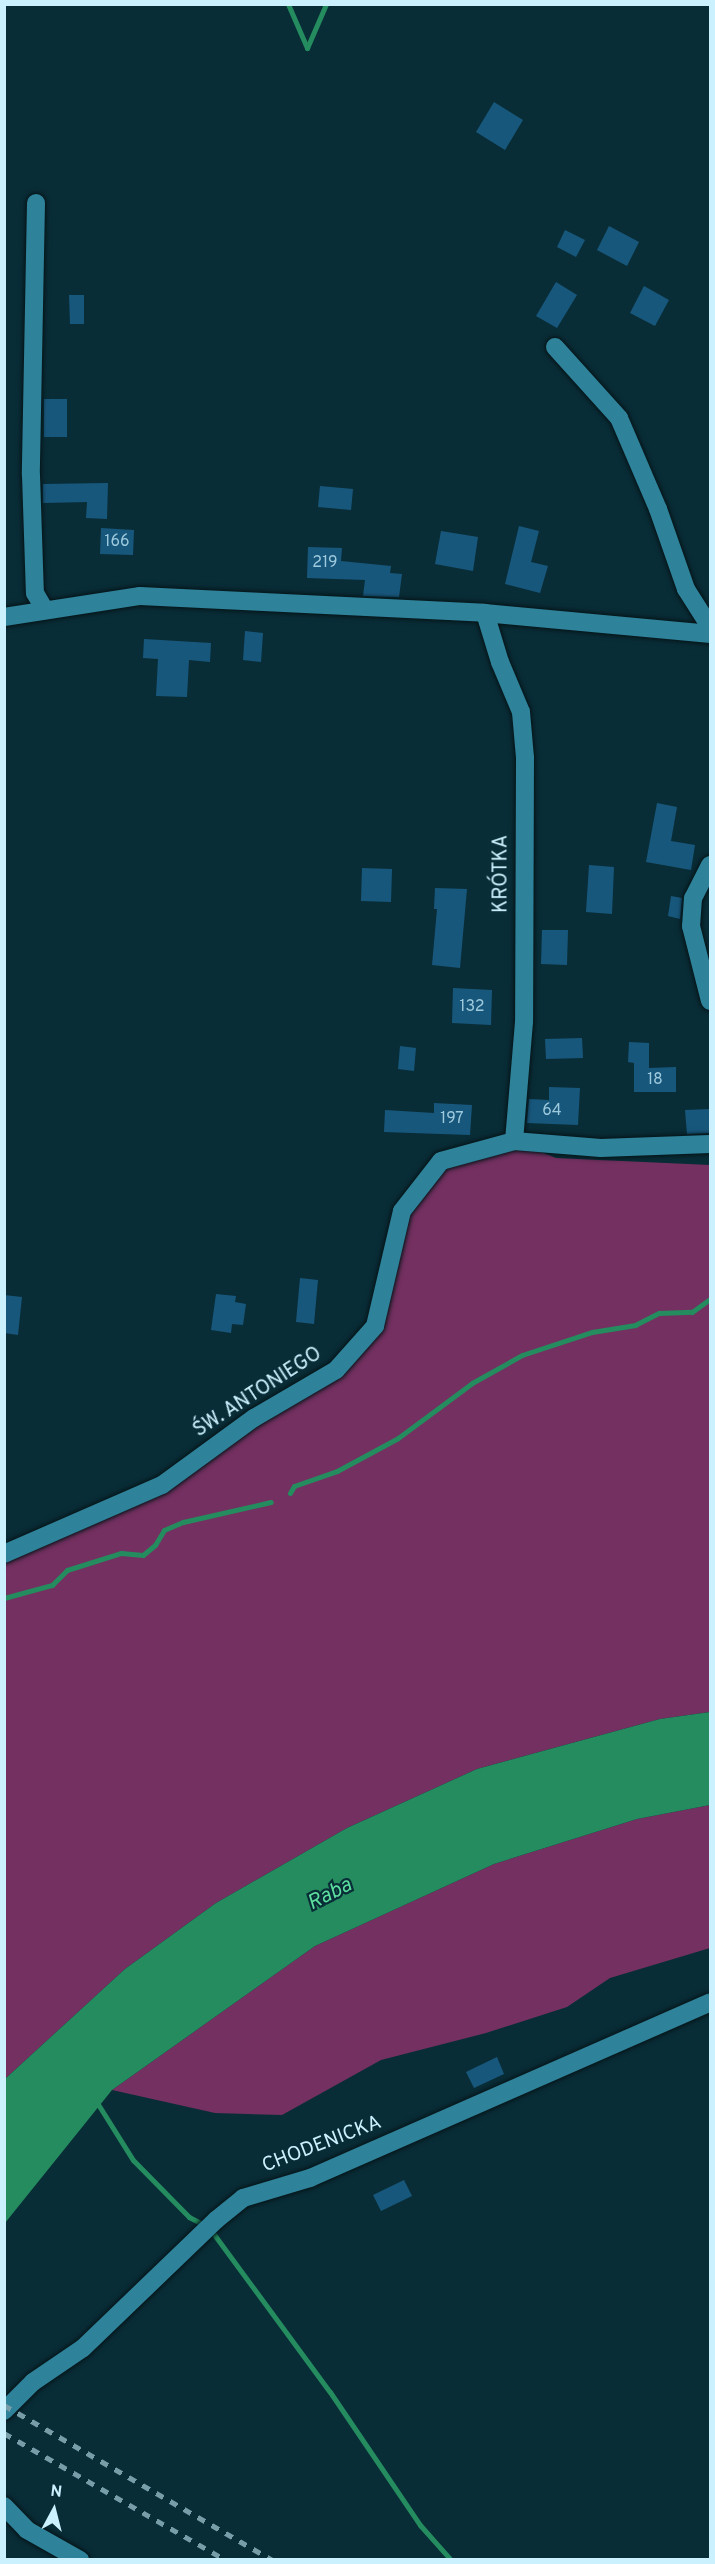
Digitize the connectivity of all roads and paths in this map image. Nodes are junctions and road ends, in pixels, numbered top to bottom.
1 (36, 203) dead end
2 (555, 346) dead end
3 (45, 610) junction
4 (485, 613) junction
5 (4, 616) edge
6 (711, 627) edge
7 (711, 634) edge
8 (711, 865) edge
9 (711, 1001) edge
10 (514, 1141) junction
11 (711, 1144) edge
12 (4, 1554) edge
13 (711, 2002) edge
14 (4, 2411) edge
15 (4, 2506) edge
16 (80, 2559) edge

1 - 3 street
2 - 6 street
3 - 4 street
3 - 5 street
4 - 7 street
4 - 10 street, KRÓTKA
8 - 9 street
10 - 11 street, ŚW. ANTONIEGO
10 - 12 street, ŚW. ANTONIEGO
13 - 14 street, CHODENICKA
15 - 16 street

